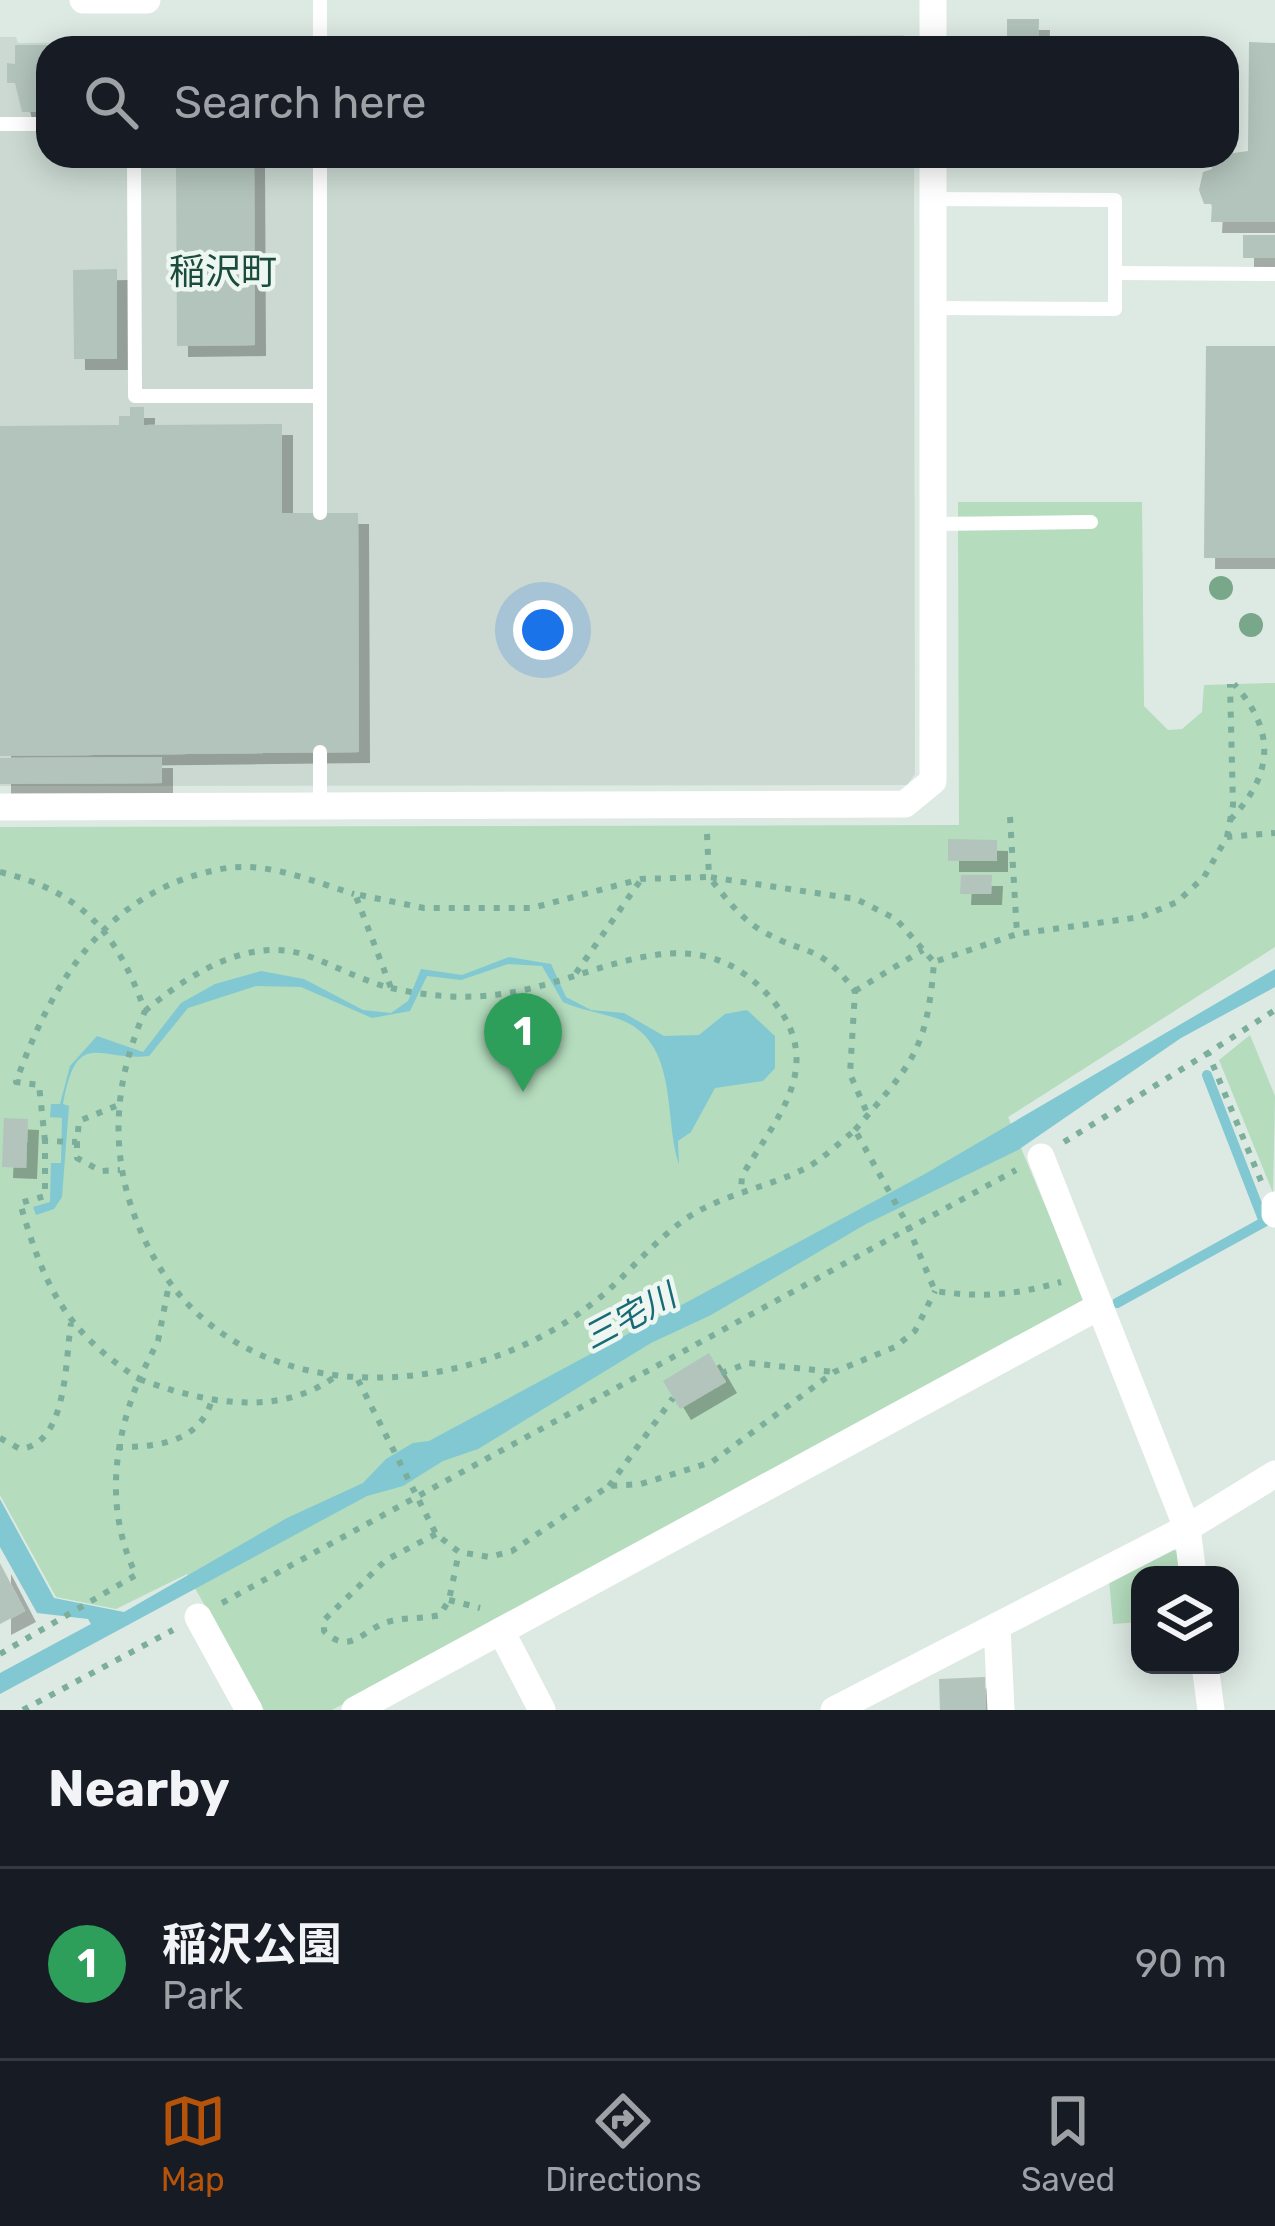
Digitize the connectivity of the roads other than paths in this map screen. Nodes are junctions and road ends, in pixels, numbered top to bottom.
1 (83, 0) edge
2 (147, 0) edge
3 (320, 0) edge
4 (933, 0) edge
5 (320, 36) edge
6 (933, 36) edge
7 (0, 124) edge
8 (36, 124) edge
9 (134, 168) edge
10 (320, 168) edge
11 (934, 168) edge
12 (934, 199) junction
13 (1114, 273) junction
14 (1275, 274) edge
15 (933, 308) junction
16 (320, 396) junction
17 (320, 513) dead end
18 (1090, 522) dead end
19 (933, 524) junction
20 (320, 752) dead end
21 (0, 807) edge
22 (320, 807) junction
23 (1041, 1156) road end
24 (1100, 1306) junction
25 (1275, 1474) edge
26 (1186, 1528) junction
27 (1192, 1566) edge
28 (198, 1617) road end
29 (997, 1626) junction
30 (501, 1630) junction
31 (1206, 1674) edge
32 (249, 1710) edge
33 (355, 1710) edge
34 (542, 1710) edge
35 (834, 1710) edge
36 (1001, 1710) edge
37 (1211, 1710) edge

1 - 2 street
3 - 5 lane
4 - 6 street
7 - 8 lane
9 - 16 lane
10 - 16 lane
11 - 12 street
12 - 13 lane
12 - 15 street
13 - 14 lane
13 - 15 lane
15 - 19 street
16 - 17 lane
18 - 19 lane
19 - 22 street
20 - 22 lane
21 - 22 street
23 - 24 street
24 - 26 street
24 - 30 street
25 - 26 street
26 - 27 street
26 - 29 street
28 - 32 street
29 - 35 street
29 - 36 street
30 - 33 street
30 - 34 street
31 - 37 street

